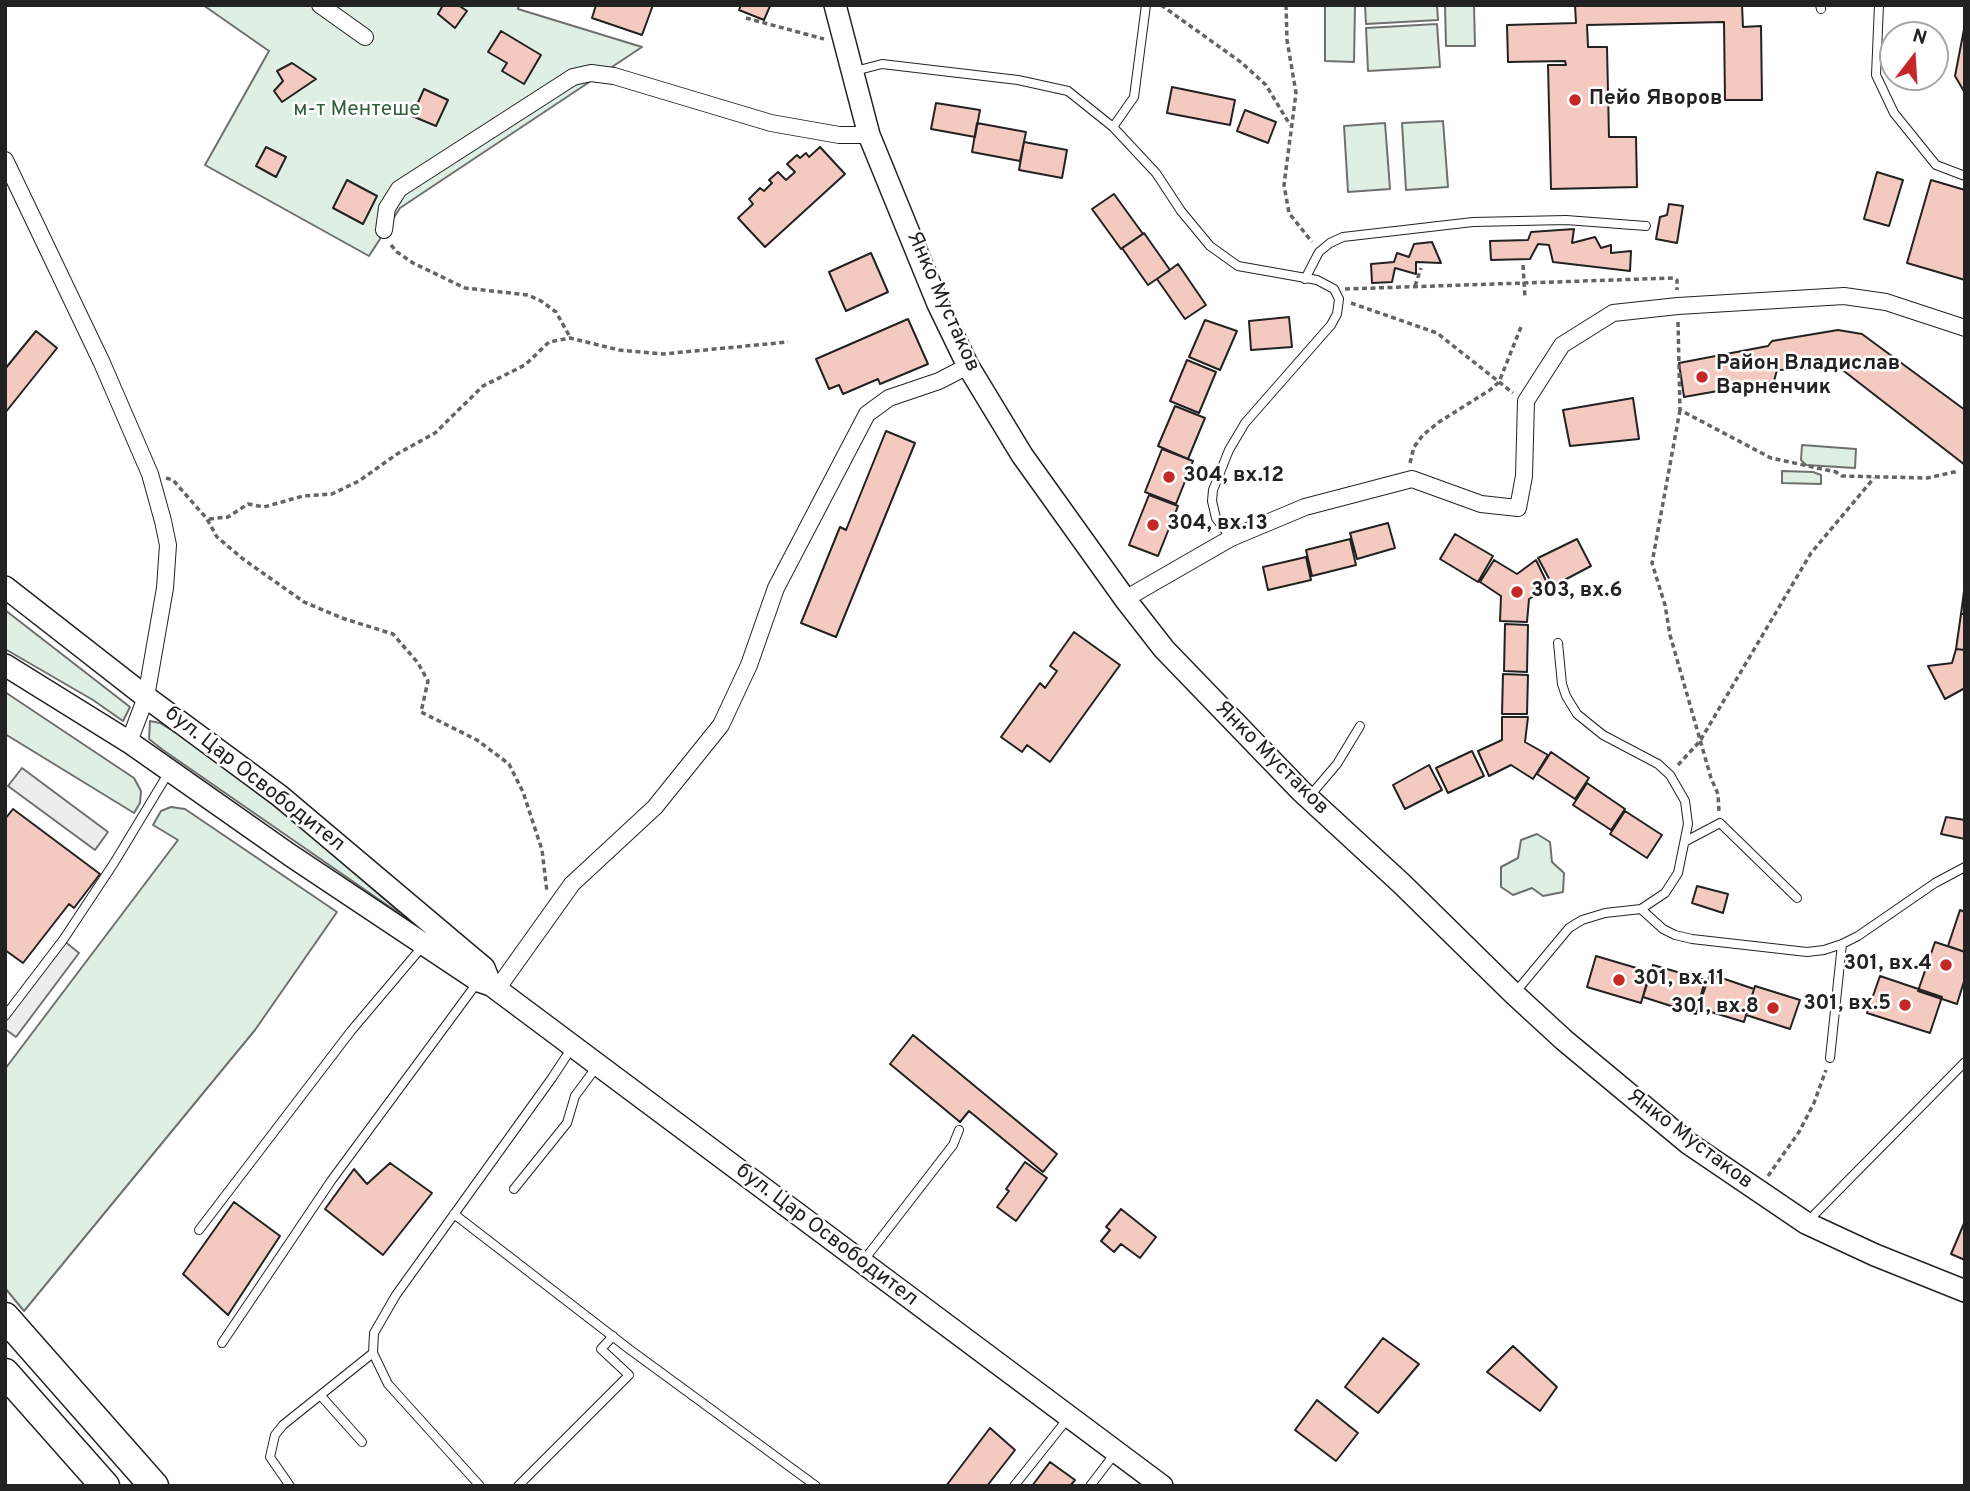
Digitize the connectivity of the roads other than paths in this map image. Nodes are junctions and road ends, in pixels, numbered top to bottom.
1 (320, 5) edge
2 (835, 5) edge
3 (1146, 5) edge
4 (1879, 5) edge
5 (365, 37) dead end
6 (852, 72) junction
7 (1113, 127) junction
8 (869, 135) junction
9 (5, 160) edge
10 (1965, 176) edge
11 (1646, 226) dead end
12 (384, 230) road end
13 (1305, 278) junction
14 (1965, 328) edge
15 (968, 366) junction
16 (1230, 538) junction
17 (5, 586) edge
18 (1125, 598) junction
19 (1558, 643) dead end
20 (5, 665) edge
21 (146, 697) junction
22 (1360, 726) dead end
23 (129, 742) junction
24 (170, 771) junction
25 (1308, 798) junction
26 (1686, 841) junction
27 (1965, 867) edge
28 (1797, 898) dead end
29 (1641, 909) junction
30 (424, 944) junction
31 (1842, 944) junction
32 (489, 985) junction
33 (1514, 994) junction
34 (5, 1016) edge
35 (573, 1046) junction
36 (1830, 1058) road end
37 (1964, 1063) edge
38 (598, 1065) junction
39 (959, 1130) dead end
40 (514, 1189) dead end
41 (454, 1214) junction
42 (1806, 1223) junction
43 (199, 1230) dead end
44 (862, 1263) junction
45 (1965, 1291) edge
46 (5, 1317) edge
47 (612, 1336) junction
48 (222, 1343) dead end
49 (373, 1353) junction
50 (5, 1373) edge
51 (321, 1396) junction
52 (1069, 1417) junction
53 (362, 1442) dead end
54 (1116, 1452) junction
55 (105, 1486) edge
56 (154, 1486) edge
57 (290, 1486) edge
58 (480, 1486) edge
59 (518, 1486) edge
60 (816, 1486) edge
61 (1014, 1486) edge
62 (1090, 1486) edge
63 (1162, 1486) edge

1 - 5 street
2 - 6 main road, Янко Мустаков
3 - 7 lane
4 - 10 lane
6 - 7 lane
6 - 8 main road, Янко Мустаков
7 - 13 lane
8 - 12 street
8 - 15 main road, Янко Мустаков
9 - 21 street
11 - 13 lane
13 - 16 lane
14 - 16 street
15 - 18 main road, Янко Мустаков
15 - 32 street
16 - 18 street
17 - 21 main road, бул. Цар Освободител
18 - 25 main road, Янко Мустаков
19 - 26 lane
20 - 23 main road, бул. Цар Освободител
21 - 23 street
21 - 32 main road, бул. Цар Освободител
22 - 25 lane
23 - 24 main road, бул. Цар Освободител
24 - 30 main road, бул. Цар Освободител
24 - 34 lane
25 - 33 main road, Янко Мустаков
26 - 28 lane
26 - 29 lane
27 - 31 lane
29 - 31 lane
29 - 33 lane
30 - 32 main road, бул. Цар Освободител
30 - 43 lane
31 - 36 lane
32 - 35 main road, бул. Цар Освободител
32 - 48 lane
33 - 42 main road, Янко Мустаков
35 - 38 main road, бул. Цар Освободител
35 - 41 lane
37 - 42 lane
38 - 40 lane
38 - 44 main road, бул. Цар Освободител
39 - 44 lane
41 - 47 lane
41 - 49 lane
42 - 45 main road, Янко Мустаков
44 - 52 main road, бул. Цар Освободител
46 - 56 highway
47 - 59 lane
47 - 60 lane
49 - 51 lane
49 - 58 lane
50 - 55 highway
51 - 53 lane
51 - 57 lane
52 - 54 main road, бул. Цар Освободител
52 - 61 lane
54 - 62 lane
54 - 63 main road, бул. Цар Освободител

